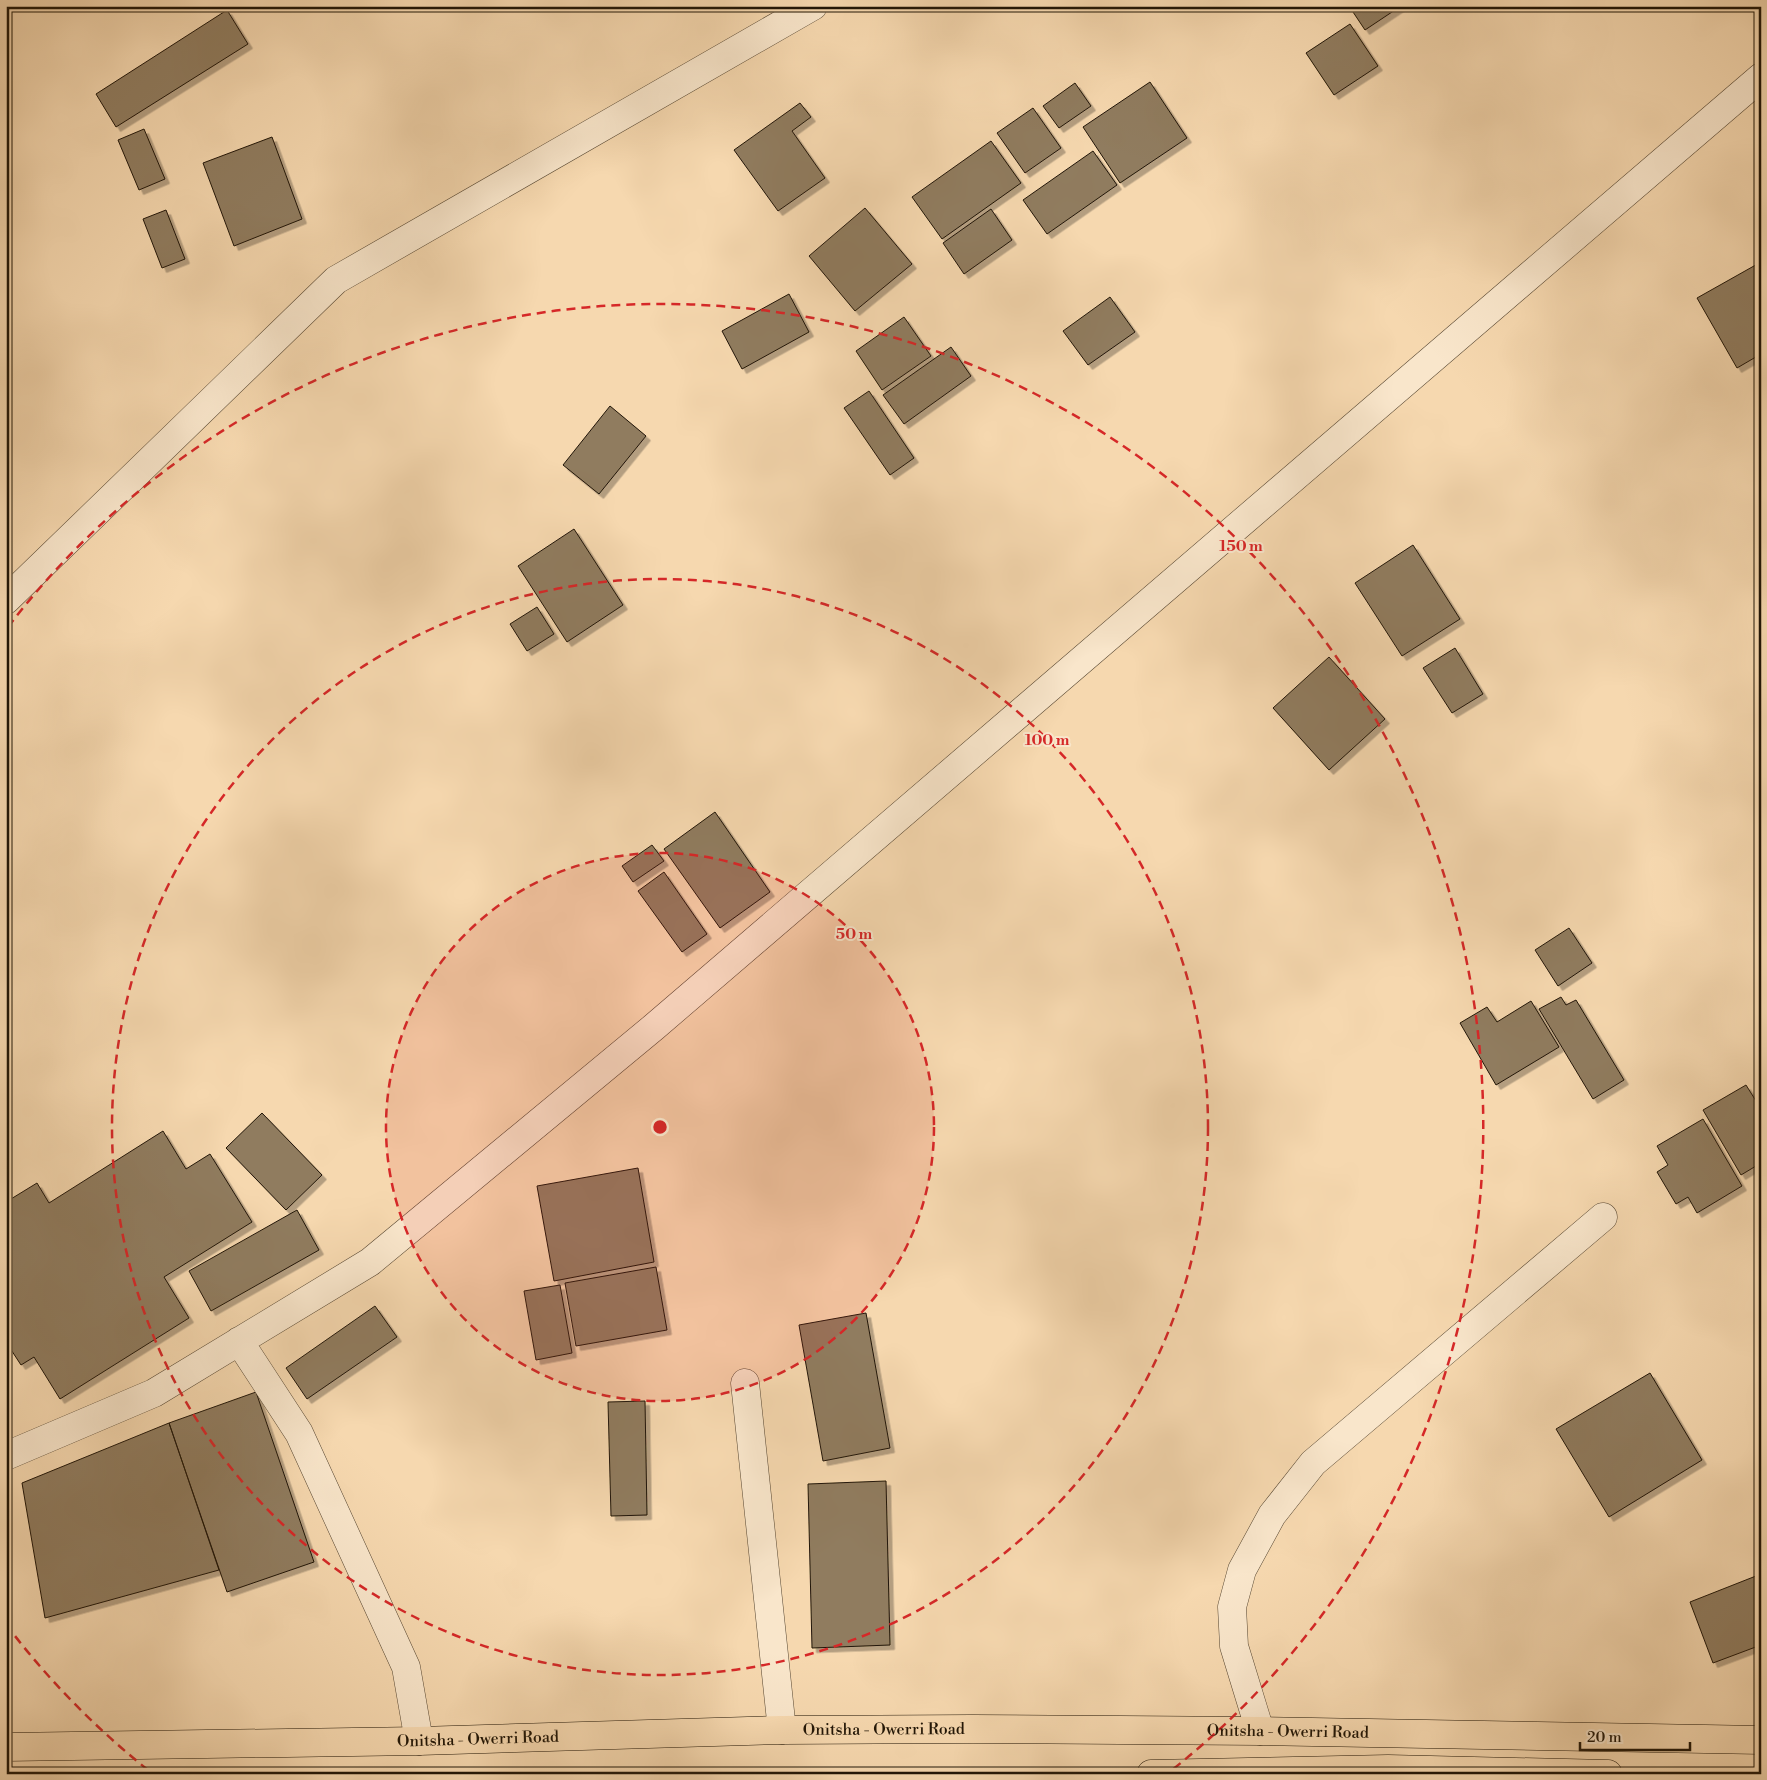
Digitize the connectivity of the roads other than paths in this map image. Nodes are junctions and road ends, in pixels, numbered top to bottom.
1 (813, 6) edge
2 (1761, 77) edge
3 (6, 600) edge
4 (1603, 1217) dead end
5 (239, 1341) junction
6 (745, 1383) dead end
7 (6, 1456) edge
8 (782, 1730) junction
9 (1260, 1731) junction
10 (1761, 1740) edge
11 (419, 1741) junction
12 (6, 1746) edge
13 (1151, 1774) edge
14 (1608, 1774) edge

1 - 3 street
2 - 5 street
4 - 9 street
5 - 7 street
5 - 11 street
6 - 8 street
8 - 9 highway, Onitsha - Owerri Road
8 - 11 highway, Onitsha - Owerri Road
9 - 10 highway, Onitsha - Owerri Road
11 - 12 highway, Onitsha - Owerri Road
13 - 14 highway

